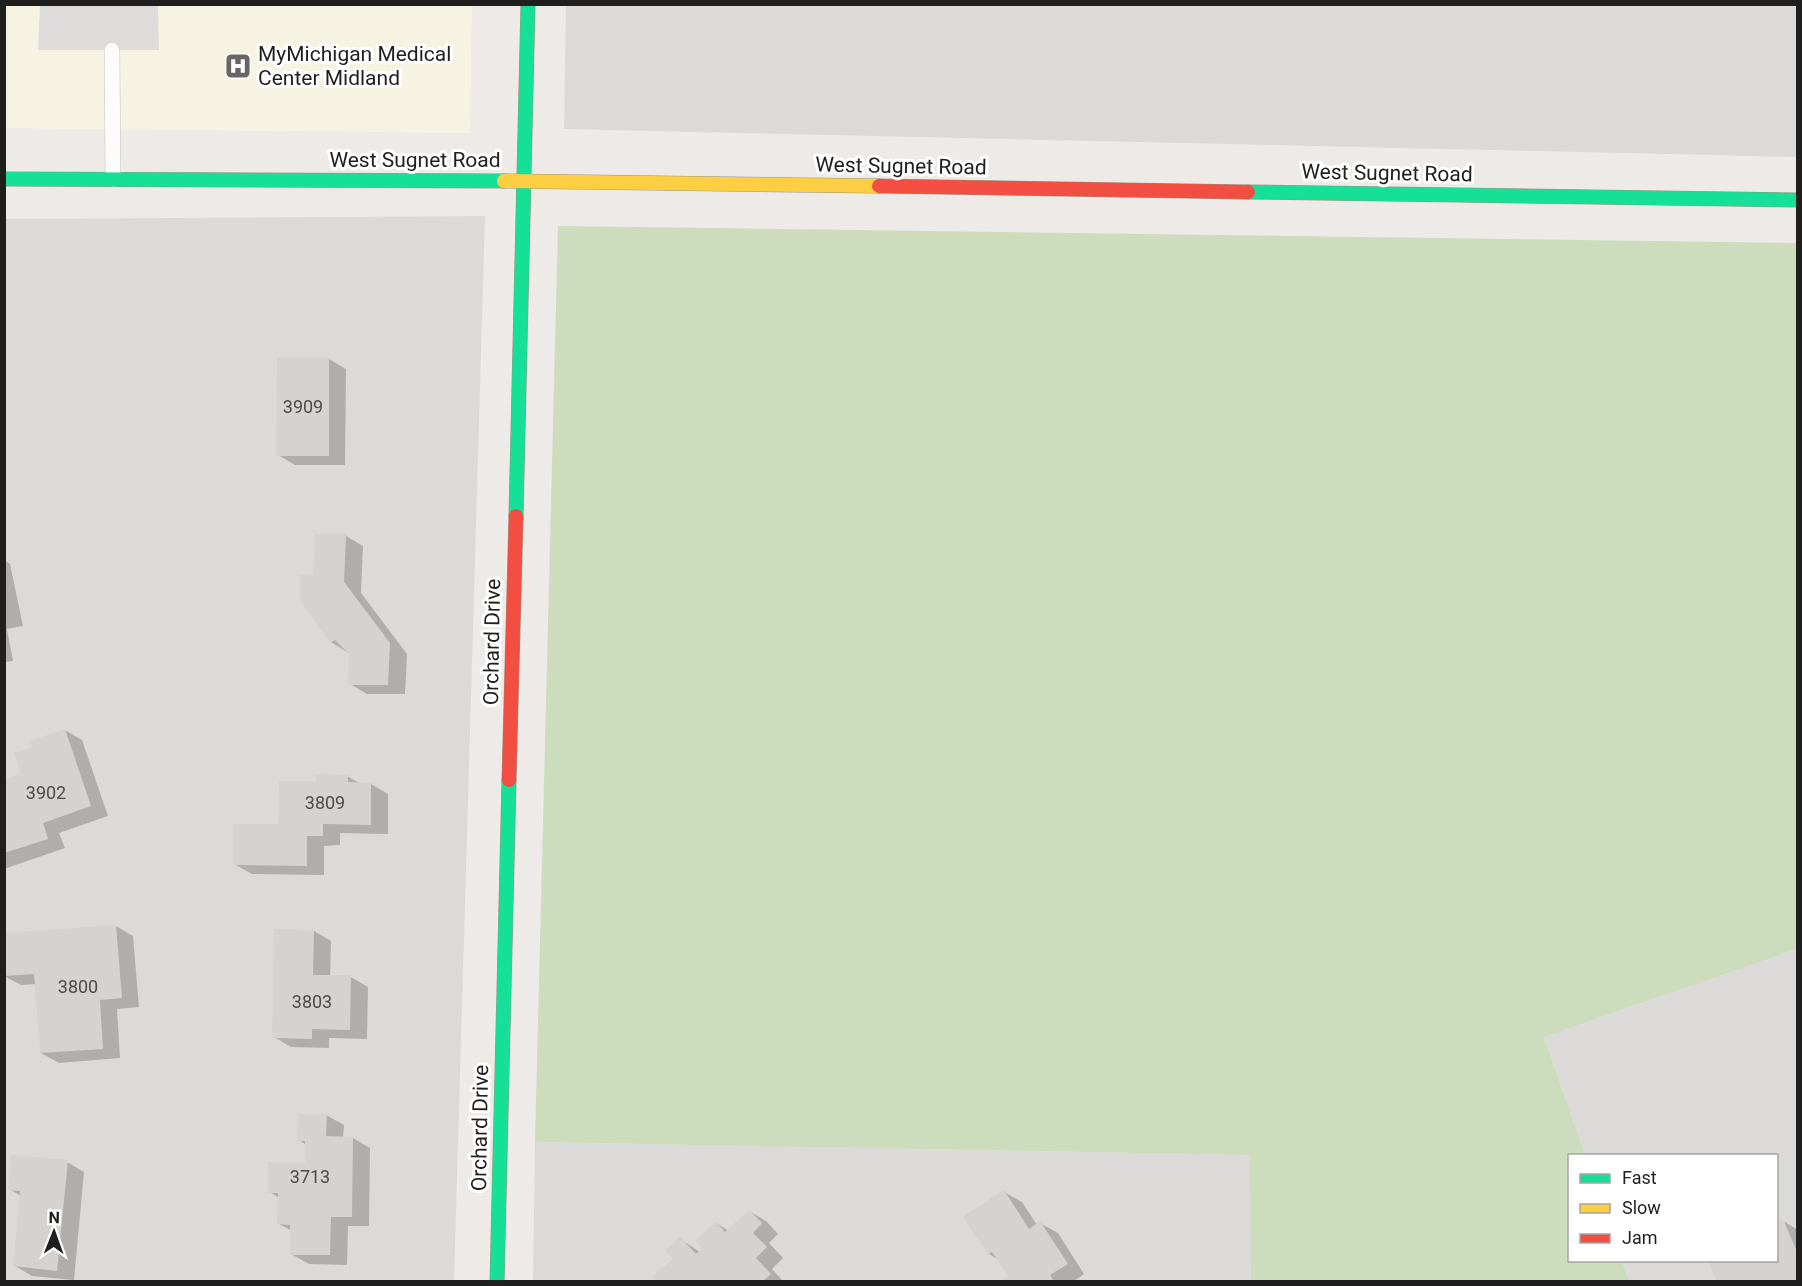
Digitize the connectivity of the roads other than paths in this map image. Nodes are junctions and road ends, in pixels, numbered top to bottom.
1 (528, 4) edge
2 (112, 50) dead end
3 (4, 179) edge
4 (113, 179) junction
5 (524, 181) junction
6 (1797, 200) edge
7 (497, 1281) edge

1 - 5 street, Orchard Drive
2 - 4 lane
3 - 4 street, West Sugnet Road
4 - 5 street, West Sugnet Road
5 - 6 street, West Sugnet Road
5 - 7 street, Orchard Drive

